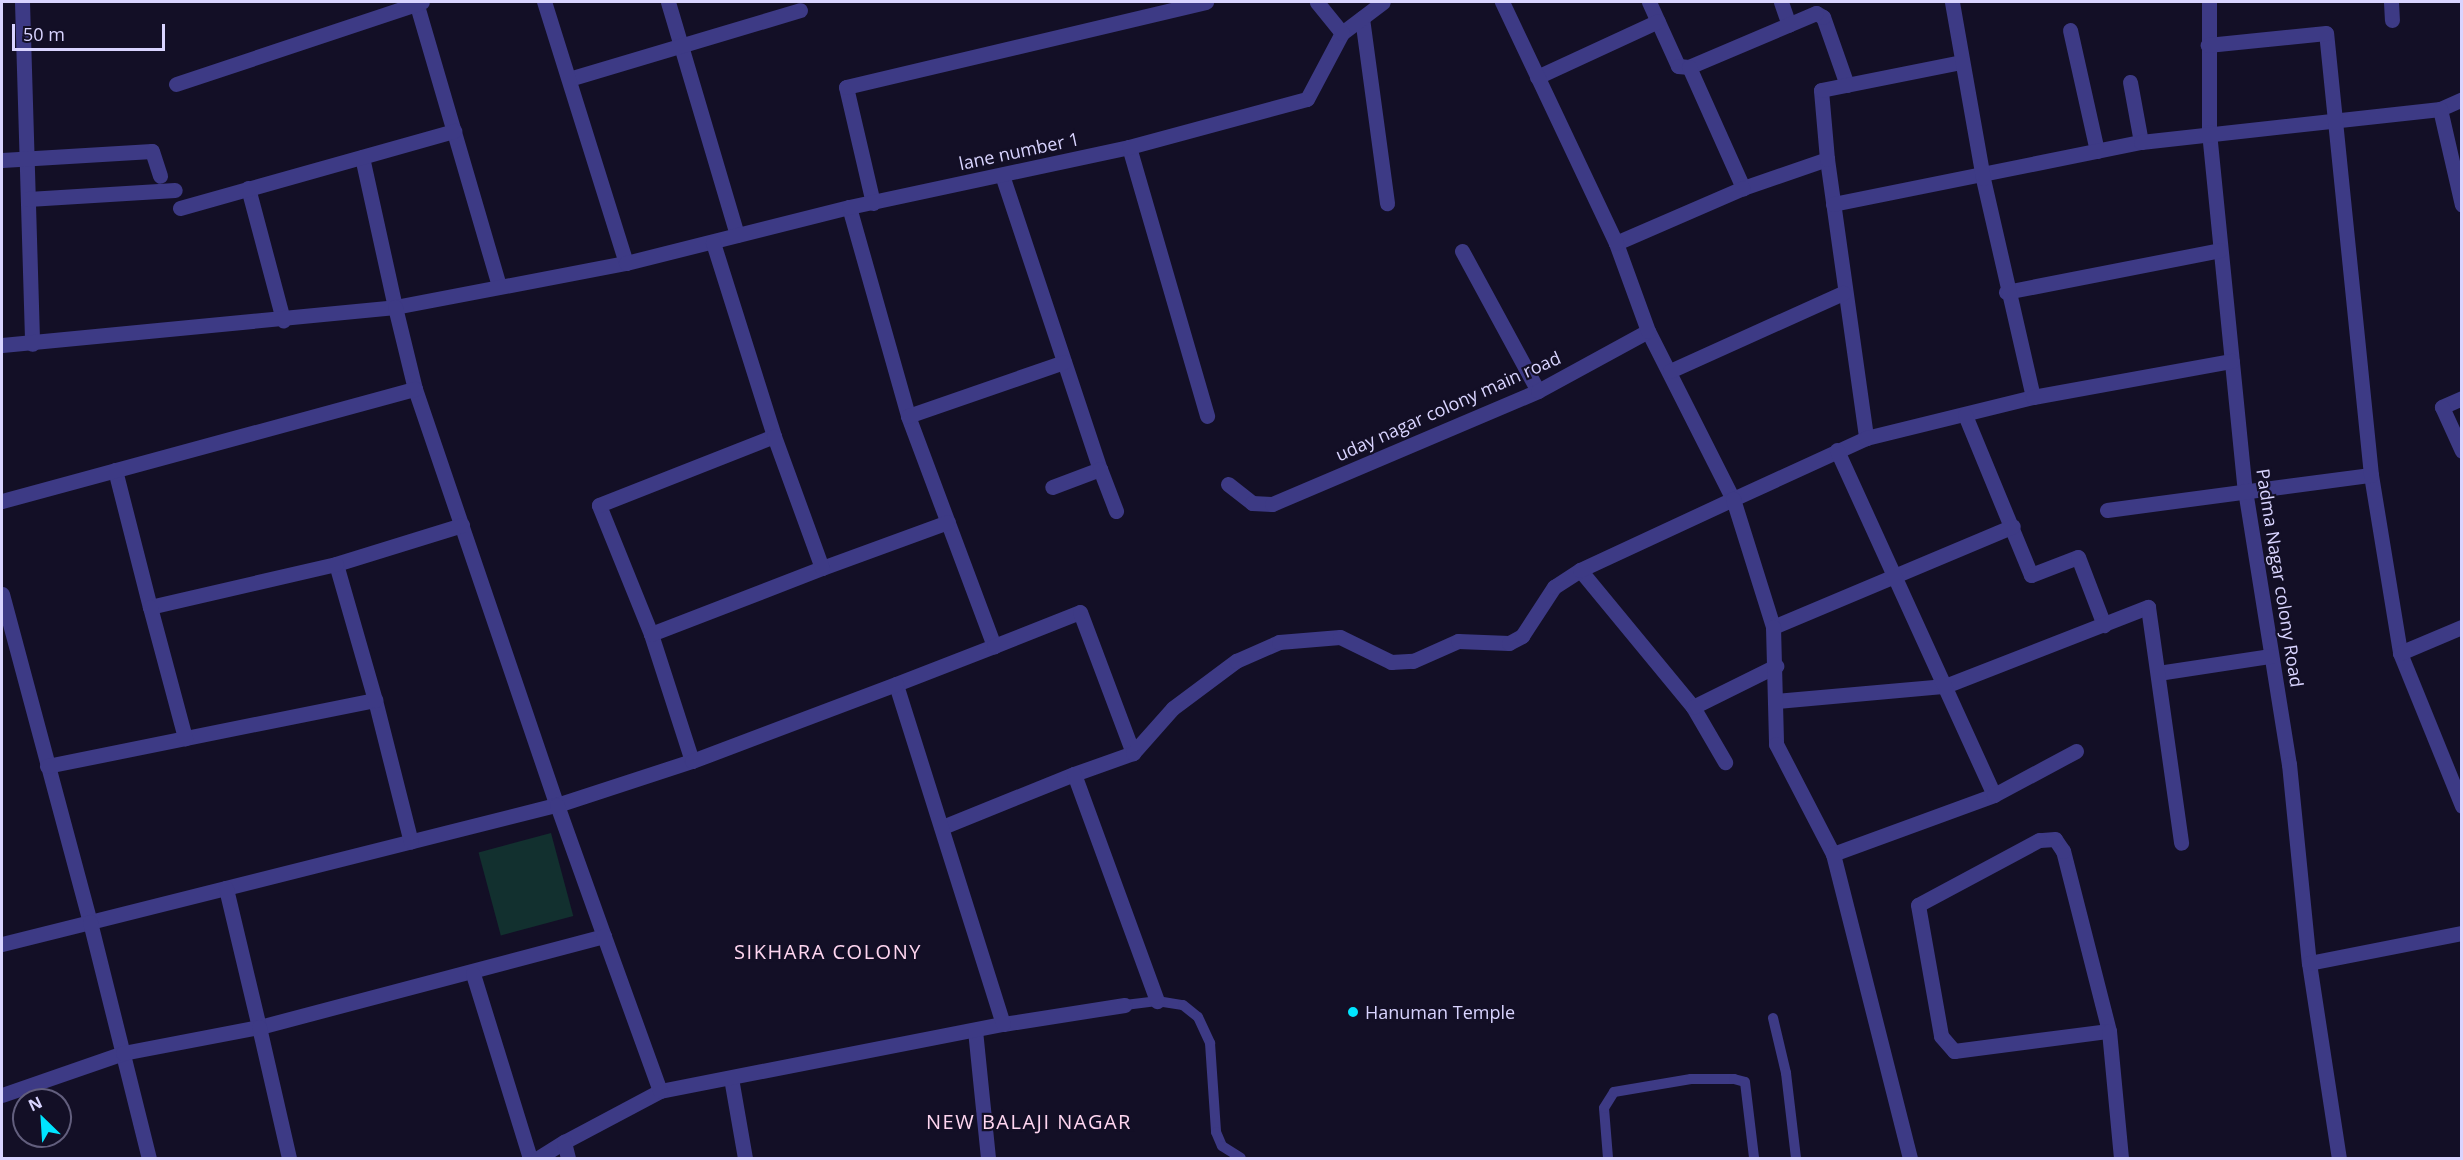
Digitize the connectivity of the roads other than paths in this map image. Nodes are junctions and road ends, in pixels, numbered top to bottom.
1 (22, 2) edge
2 (418, 2) edge
3 (544, 2) edge
4 (668, 2) edge
5 (1206, 2) edge
6 (1317, 2) edge
7 (1383, 2) edge
8 (1502, 2) edge
9 (1649, 2) edge
10 (1781, 2) edge
11 (1952, 2) edge
12 (2209, 2) edge
13 (2391, 2) edge
14 (800, 10) dead end
15 (1362, 18) junction
16 (2392, 20) dead end
17 (1658, 21) junction
18 (1789, 25) junction
19 (2070, 30) dead end
20 (1342, 33) junction
21 (2208, 45) junction
22 (682, 46) junction
23 (1961, 62) junction
24 (1689, 67) junction
25 (1537, 77) junction
26 (569, 79) junction
27 (2130, 82) dead end
28 (176, 84) dead end
29 (1847, 85) junction
30 (2462, 99) edge
31 (2440, 109) junction
32 (2336, 120) junction
33 (454, 131) junction
34 (2209, 132) junction
35 (2141, 142) junction
36 (1129, 147) junction
37 (2097, 151) junction
38 (362, 157) junction
39 (27, 158) junction
40 (1827, 159) junction
41 (2, 160) edge
42 (1002, 175) junction
43 (160, 176) dead end
44 (1983, 178) junction
45 (248, 188) junction
46 (1743, 188) junction
47 (175, 190) dead end
48 (28, 199) junction
49 (873, 203) junction
50 (1387, 203) dead end
51 (1833, 204) junction
52 (2462, 205) edge
53 (849, 207) junction
54 (180, 208) dead end
55 (737, 235) junction
56 (713, 242) junction
57 (1616, 243) junction
58 (2220, 250) junction
59 (1462, 251) dead end
60 (626, 263) junction
61 (499, 285) junction
62 (2006, 292) junction
63 (1843, 293) junction
64 (395, 307) junction
65 (283, 320) junction
66 (1648, 331) junction
67 (32, 344) junction
68 (2, 345) edge
69 (2232, 361) junction
70 (1064, 362) junction
71 (1670, 371) junction
72 (416, 388) junction
73 (1538, 391) junction
74 (2033, 397) junction
75 (2462, 398) edge
76 (1965, 415) junction
77 (908, 416) junction
78 (1207, 416) dead end
79 (774, 436) junction
80 (1866, 438) junction
81 (1838, 450) junction
82 (2462, 451) edge
83 (1100, 469) junction
84 (115, 470) junction
85 (2371, 475) junction
86 (1228, 484) dead end
87 (1052, 486) dead end
88 (2245, 490) junction
89 (1733, 499) junction
90 (2, 501) edge
91 (2107, 510) dead end
92 (1116, 511) dead end
93 (948, 522) junction
94 (462, 525) junction
95 (2013, 526) junction
96 (336, 564) junction
97 (822, 568) junction
98 (1580, 570) junction
99 (1896, 579) junction
100 (2, 594) edge
101 (150, 607) junction
102 (2104, 626) junction
103 (1773, 627) junction
104 (2462, 627) edge
105 (651, 634) junction
106 (8, 639) edge
107 (994, 646) junction
108 (2400, 652) junction
109 (2271, 656) junction
110 (1776, 666) junction
111 (2158, 673) junction
112 (896, 684) junction
113 (1945, 686) junction
114 (375, 700) junction
115 (1776, 701) junction
116 (1693, 707) junction
117 (185, 738) junction
118 (2076, 751) dead end
119 (1133, 753) junction
120 (692, 761) junction
121 (1725, 762) dead end
122 (47, 766) junction
123 (1074, 774) junction
124 (1994, 795) junction
125 (557, 805) junction
126 (2462, 806) edge
127 (945, 826) junction
128 (411, 842) junction
129 (2181, 843) dead end
130 (1833, 854) junction
131 (226, 888) junction
132 (90, 922) junction
133 (2462, 933) edge
134 (604, 936) junction
135 (2, 944) edge
136 (2309, 963) junction
137 (473, 974) junction
138 (1157, 1001) junction
139 (1125, 1005) joint
140 (1773, 1018) dead end
141 (1003, 1024) junction
142 (259, 1027) junction
143 (975, 1030) junction
144 (2109, 1031) junction
145 (123, 1053) junction
146 (731, 1078) junction
147 (660, 1091) junction
148 (2, 1095) edge
149 (564, 1142) junction
150 (149, 1158) edge
151 (289, 1158) edge
152 (530, 1158) edge
153 (538, 1158) edge
154 (568, 1158) edge
155 (745, 1158) edge
156 (988, 1158) edge
157 (1241, 1158) edge
158 (1608, 1158) edge
159 (1754, 1158) edge
160 (1796, 1158) edge
161 (1910, 1158) edge
162 (2121, 1158) edge
163 (2339, 1158) edge

1 - 39 street
2 - 28 street
2 - 33 street
3 - 26 street
4 - 22 street
5 - 49 street
6 - 20 street
7 - 15 street
8 - 25 street
9 - 17 street
10 - 18 street
11 - 23 street
12 - 21 street, Padma Nagar colony Road
13 - 16 street
14 - 22 street
15 - 20 street
15 - 50 street
17 - 24 street
17 - 25 street
18 - 24 street
18 - 29 street
19 - 37 street
20 - 36 street, lane number 1
21 - 32 street
21 - 34 street, Padma Nagar colony Road
22 - 26 street
22 - 55 street
23 - 29 street
23 - 44 street
24 - 46 street
25 - 57 street
26 - 60 street
27 - 35 street
29 - 40 street
30 - 31 street
31 - 32 street
31 - 52 street
32 - 34 street
32 - 85 street
33 - 38 street
33 - 61 street
34 - 35 street
34 - 58 street, Padma Nagar colony Road
35 - 37 street
36 - 42 street, lane number 1
36 - 78 street
37 - 44 street
38 - 45 street
38 - 64 street
39 - 41 street
39 - 43 street
39 - 48 street
40 - 46 street
40 - 51 street
42 - 49 street, lane number 1
42 - 70 street
44 - 51 street
44 - 62 street
45 - 54 street
45 - 65 street
46 - 57 street
47 - 48 street
48 - 67 street
49 - 53 street, lane number 1
51 - 63 street
53 - 55 street, lane number 1
53 - 77 street
55 - 56 street, lane number 1
56 - 60 street, lane number 1
56 - 79 street
57 - 66 street
58 - 62 street
58 - 69 street, Padma Nagar colony Road
59 - 73 street
60 - 61 street, lane number 1
61 - 64 street, lane number 1
62 - 74 street
63 - 71 street
63 - 80 street
64 - 65 street, lane number 1
64 - 72 street
65 - 67 street, lane number 1
66 - 71 street
66 - 73 street, uday nagar colony main road
67 - 68 street, lane number 1
69 - 74 street
69 - 88 street, Padma Nagar colony Road
70 - 77 street
70 - 83 street
71 - 89 street
72 - 84 street
72 - 94 street
73 - 86 street, uday nagar colony main road
74 - 76 street
75 - 82 street
76 - 80 street
76 - 95 street
77 - 93 street
79 - 97 street
79 - 105 street
80 - 81 street
81 - 89 street
81 - 99 street
83 - 87 street
83 - 92 street
84 - 90 street
84 - 101 street
85 - 88 street
85 - 108 street
88 - 91 street
88 - 109 street, Padma Nagar colony Road
89 - 98 street
89 - 103 street
93 - 97 street
93 - 107 street
94 - 96 street
94 - 125 street
95 - 99 street
95 - 102 street
96 - 101 street
96 - 114 street
97 - 105 street
98 - 116 street
98 - 119 street
99 - 103 street
99 - 113 street
100 - 106 street
101 - 117 street
102 - 111 street
102 - 113 street
103 - 110 street
104 - 108 street
105 - 120 street
106 - 122 street
107 - 112 street
107 - 119 street
108 - 126 street
109 - 111 street
109 - 136 street, Padma Nagar colony Road
110 - 115 street
110 - 116 street
111 - 129 street
112 - 120 street
112 - 127 street
113 - 115 street
113 - 124 street
114 - 117 street
114 - 128 street
115 - 130 street
116 - 121 street
117 - 122 street
118 - 124 street
119 - 123 street
120 - 125 street
122 - 132 street
123 - 127 street
123 - 138 street
124 - 130 street
125 - 128 street
125 - 134 street
127 - 141 street
128 - 131 street
130 - 161 street
131 - 132 street
131 - 142 street
132 - 135 street
132 - 145 street
133 - 136 street
134 - 137 street
134 - 147 street
136 - 163 street, Padma Nagar colony Road
137 - 142 street
137 - 152 street
138 - 139 lane
138 - 157 lane
139 - 141 street
140 - 160 lane
141 - 143 street
142 - 145 street
142 - 151 street
143 - 146 street
143 - 156 street
144 - 144 street
144 - 162 street
145 - 148 street
145 - 150 street
146 - 147 street
146 - 155 street
147 - 149 street
149 - 153 street
149 - 154 street
158 - 159 lane

